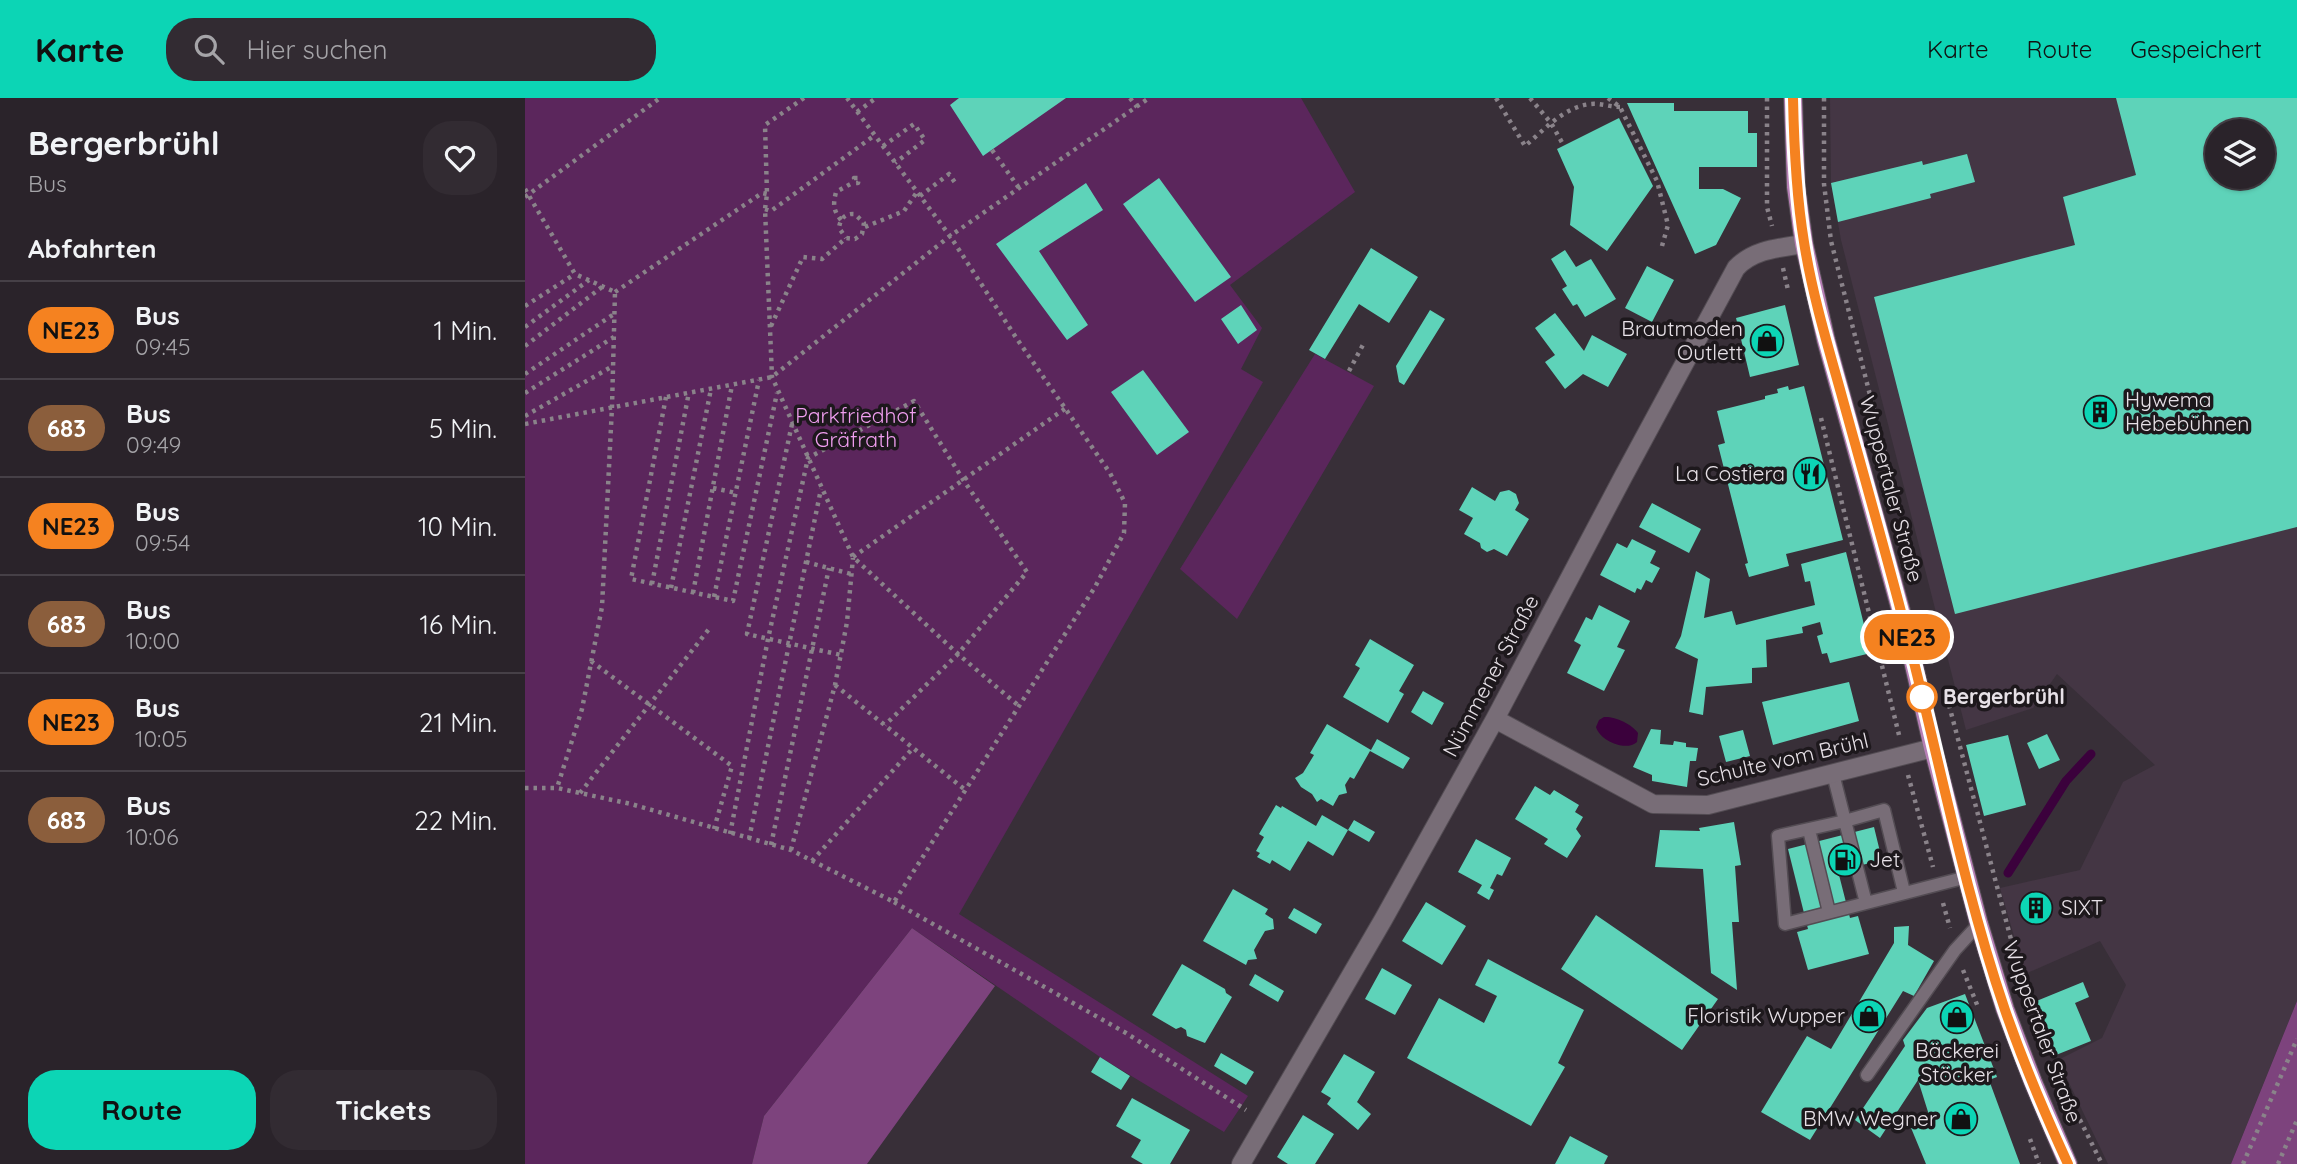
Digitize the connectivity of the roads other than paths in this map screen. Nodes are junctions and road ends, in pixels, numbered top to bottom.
1 (1793, 98) edge
2 (1804, 244) junction
3 (1495, 719) junction
4 (1933, 748) junction
5 (1833, 774) junction
6 (1845, 821) junction
7 (1809, 830) junction
8 (1967, 877) junction
9 (1904, 892) junction
10 (1866, 903) junction
11 (1829, 912) junction
12 (1979, 924) junction
13 (1867, 1075) dead end
14 (1241, 1164) edge
15 (2069, 1164) edge

1 - 2 main road, Wuppertaler Straße
2 - 3 street, Nümmener Straße
2 - 4 main road, Wuppertaler Straße
3 - 5 street, Schulte vom Brühl
3 - 14 street, Nümmener Straße
4 - 5 street, Schulte vom Brühl
4 - 8 main road, Wuppertaler Straße
5 - 6 lane
6 - 7 lane
6 - 9 lane
6 - 10 lane
7 - 11 lane
7 - 11 lane
8 - 9 lane
8 - 12 main road, Wuppertaler Straße
9 - 10 lane
10 - 11 lane
12 - 13 lane
12 - 15 main road, Wuppertaler Straße

